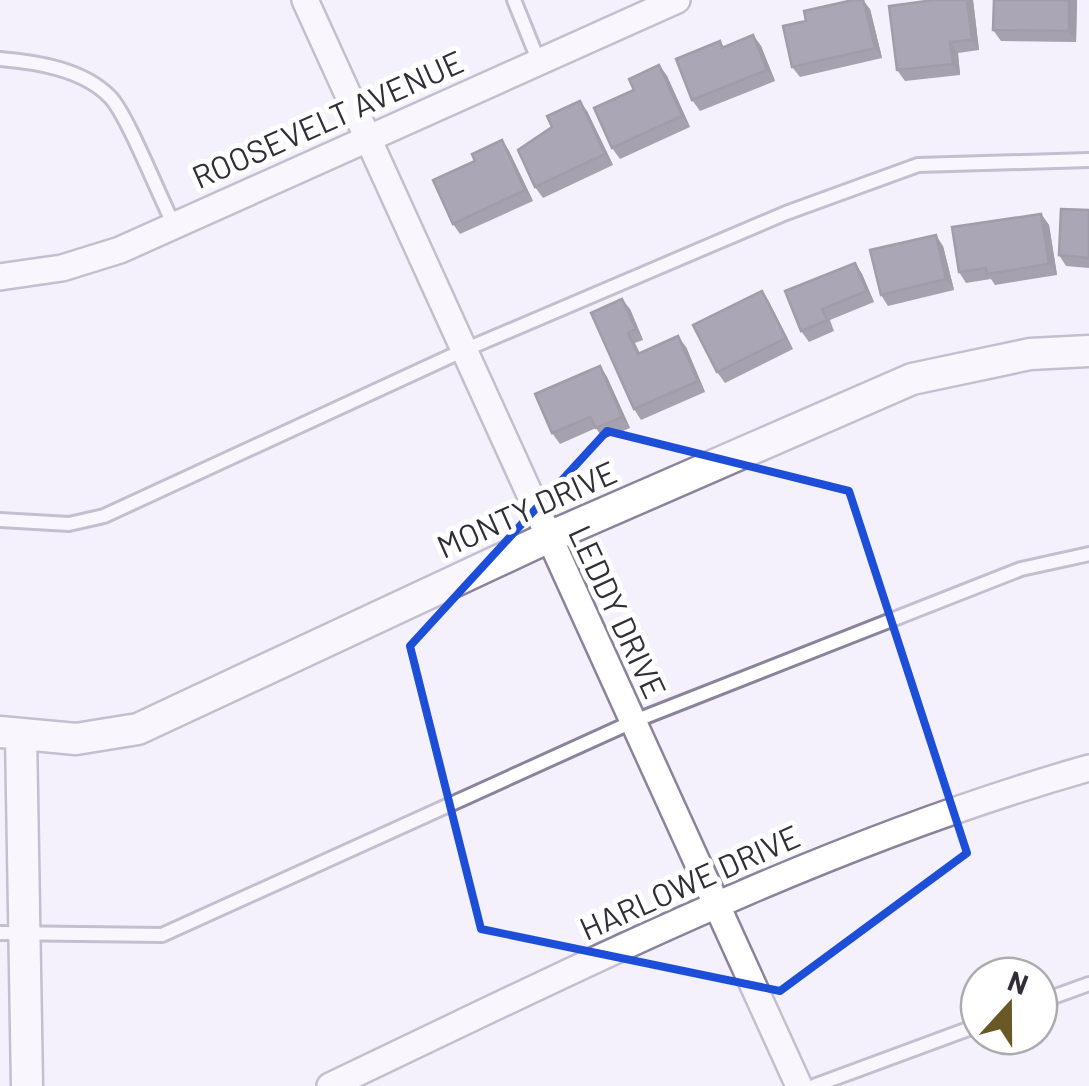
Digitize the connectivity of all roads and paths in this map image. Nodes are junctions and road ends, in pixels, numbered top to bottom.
1 (305, 0) edge
2 (514, 0) edge
3 (678, 0) edge
4 (0, 58) edge
5 (540, 62) junction
6 (365, 139) junction
7 (1089, 160) edge
8 (174, 225) junction
9 (0, 277) edge
10 (462, 351) junction
11 (1089, 352) edge
12 (0, 520) edge
13 (547, 538) junction
14 (1089, 554) edge
15 (632, 722) junction
16 (10, 733) edge
17 (1089, 768) edge
18 (716, 904) junction
19 (12, 934) edge
20 (1089, 984) edge
21 (1059, 995) edge
22 (959, 1032) edge
23 (27, 1086) edge
24 (330, 1086) edge
25 (799, 1086) edge
26 (814, 1086) edge

1 - 6 street, LEDDY DRIVE
2 - 5 lane
3 - 5 street, ROOSEVELT AVENUE
4 - 8 lane
5 - 6 street, ROOSEVELT AVENUE
6 - 8 street, ROOSEVELT AVENUE
6 - 10 street, LEDDY DRIVE
7 - 10 lane
8 - 9 street, ROOSEVELT AVENUE
10 - 12 lane
10 - 13 street, LEDDY DRIVE
11 - 13 street, MONTY DRIVE
13 - 15 street, LEDDY DRIVE
13 - 16 street, MONTY DRIVE
14 - 15 lane
15 - 18 street, LEDDY DRIVE
15 - 19 lane
16 - 19 street
17 - 18 street, HARLOWE DRIVE
18 - 24 street, HARLOWE DRIVE
18 - 25 street, LEDDY DRIVE
19 - 23 street
20 - 21 lane
22 - 26 lane

